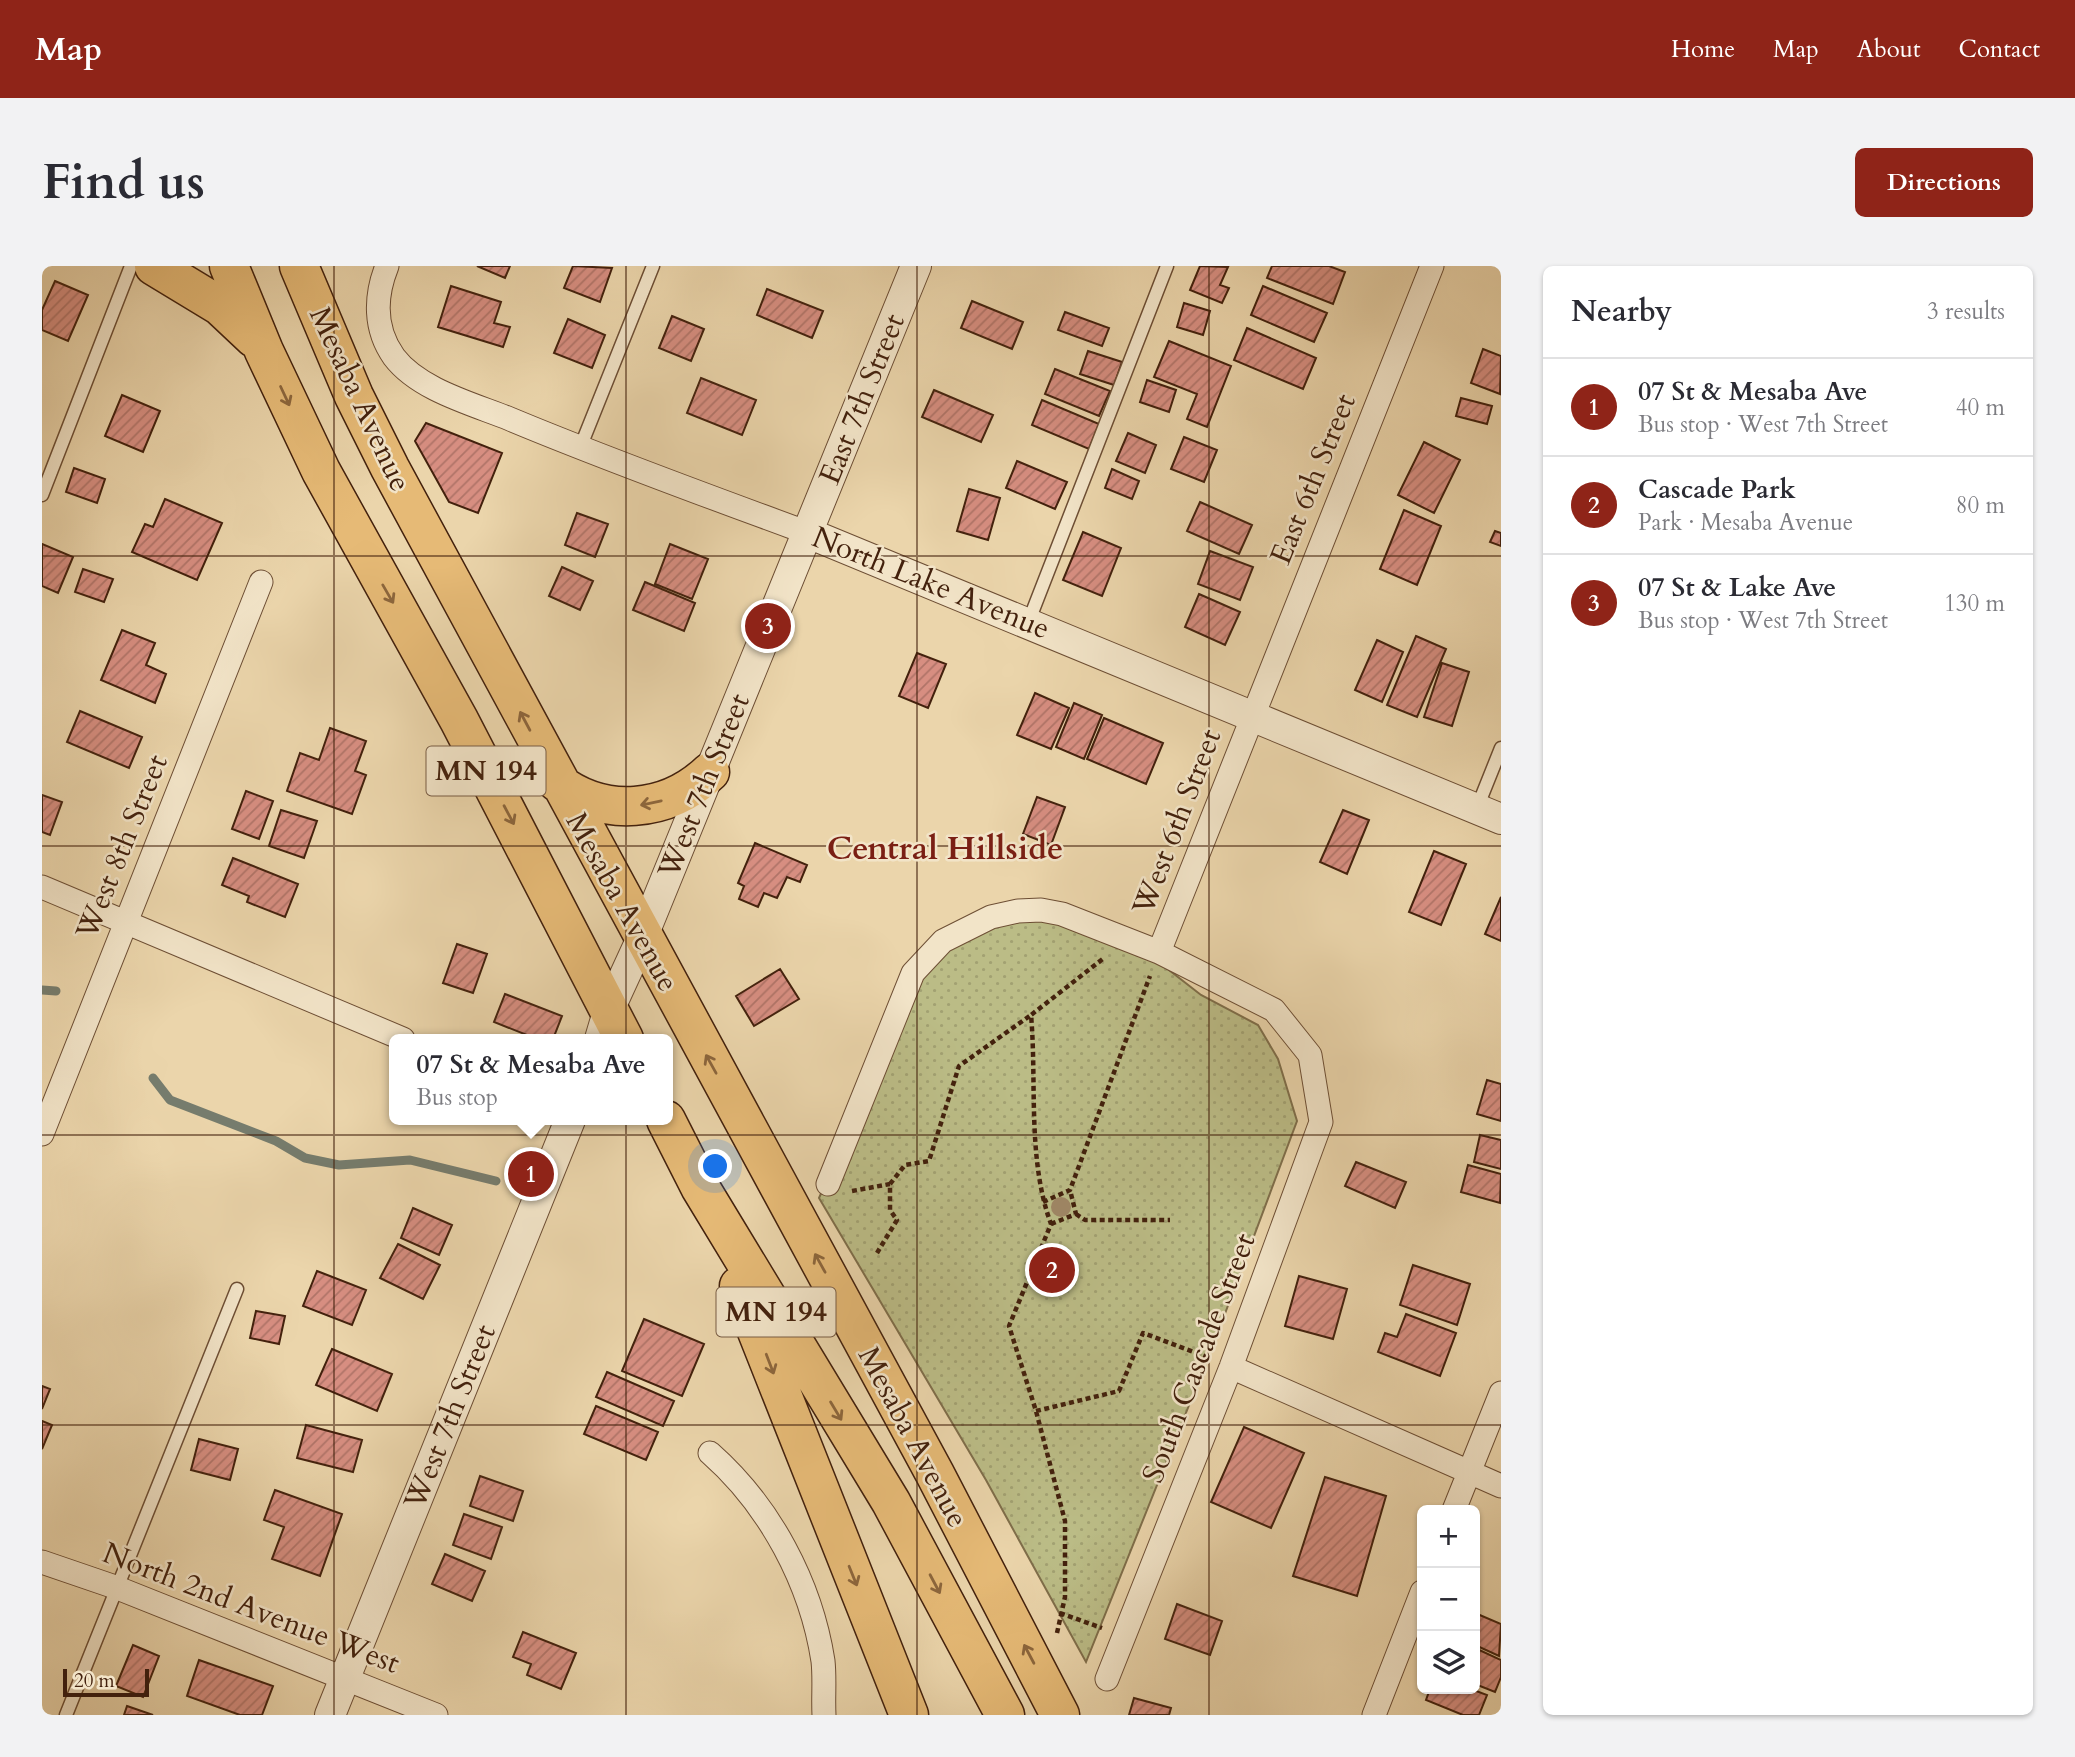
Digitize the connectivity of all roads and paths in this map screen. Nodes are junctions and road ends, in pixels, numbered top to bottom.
1 (131, 266) edge
2 (154, 266) edge
3 (229, 266) edge
4 (387, 266) edge
5 (653, 266) edge
6 (916, 266) edge
7 (1167, 266) edge
8 (1432, 266) edge
9 (296, 269) edge
10 (264, 351) junction
11 (580, 448) junction
12 (42, 495) edge
13 (808, 533) junction
14 (261, 582) dead end
15 (1028, 622) junction
16 (1253, 715) junction
17 (1501, 748) edge
18 (710, 772) junction
19 (557, 782) junction
20 (1489, 813) edge
21 (42, 887) edge
22 (127, 922) junction
23 (642, 938) junction
24 (1127, 940) junction
25 (1159, 952) junction
26 (1031, 1014) junction
27 (611, 1030) edge
28 (391, 1034) edge
29 (568, 1125) edge
30 (646, 1125) edge
31 (673, 1133) edge
32 (42, 1134) edge
33 (828, 1184) joint
34 (890, 1184) junction
35 (700, 1187) junction
36 (1070, 1189) junction
37 (1043, 1202) junction
38 (1076, 1214) junction
39 (1170, 1220) dead end
40 (1051, 1224) junction
41 (877, 1253) dead end
42 (237, 1289) dead end
43 (1221, 1363) junction
44 (1501, 1393) edge
45 (1036, 1411) junction
46 (710, 1453) dead end
47 (1469, 1473) junction
48 (1501, 1486) edge
49 (1456, 1505) edge
50 (42, 1562) edge
51 (115, 1587) junction
52 (1417, 1605) edge
53 (1060, 1613) junction
54 (1125, 1636) junction
55 (1058, 1639) dead end
56 (344, 1678) junction
57 (1107, 1679) dead end
58 (65, 1715) edge
59 (330, 1715) edge
60 (436, 1715) edge
61 (824, 1715) edge
62 (909, 1715) edge
63 (1005, 1715) edge
64 (1060, 1715) edge
65 (1374, 1715) edge

1 - 12 lane
2 - 10 highway
3 - 10 highway, Mesaba Avenue / MN 194
4 - 11 street, North Lake Avenue
5 - 11 lane
6 - 13 street, East 7th Street
7 - 15 lane
8 - 16 street, East 6th Street
19 -> 9 highway, Mesaba Avenue / MN 194
10 -> 27 highway, Mesaba Avenue / MN 194
11 - 13 street, North Lake Avenue
13 - 15 street, North Lake Avenue
13 - 18 street, West 7th Street
14 - 22 street, West 8th Street
15 - 16 street, North Lake Avenue
16 - 20 street, North Lake Avenue
16 - 25 street, West 6th Street
17 - 20 lane
18 -> 19 highway
18 - 23 street, West 7th Street
19 - 23 highway, Mesaba Avenue / MN 194
21 - 22 street
22 - 28 street
22 - 32 street, West 8th Street
23 - 27 street, West 7th Street
64 -> 23 highway, Mesaba Avenue / MN 194
24 - 25 street
24 - 26 path
24 - 33 street
25 - 36 path
25 - 43 street, South Cascade Street
26 - 34 path
26 - 37 path
29 - 56 street, West 7th Street
30 - 31 highway
31 - 35 highway, Mesaba Avenue / MN 194
33 - 34 path
34 - 41 path
35 -> 62 highway
35 -> 63 highway, Mesaba Avenue / MN 194
36 - 37 path
36 - 38 path
37 - 40 path
38 - 39 path
38 - 40 path
40 - 45 path
42 - 51 lane
43 - 45 path
43 - 47 street
43 - 54 street, South Cascade Street
44 - 47 street
45 - 53 path
46 - 61 street
47 - 48 street
47 - 49 street
50 - 51 street, North 2nd Avenue West
51 - 56 street, North 2nd Avenue West
51 - 58 lane
52 - 65 street
53 - 54 path
53 - 55 path
54 - 57 street, South Cascade Street
56 - 59 street, West 7th Street
56 - 60 street, North 2nd Avenue West

